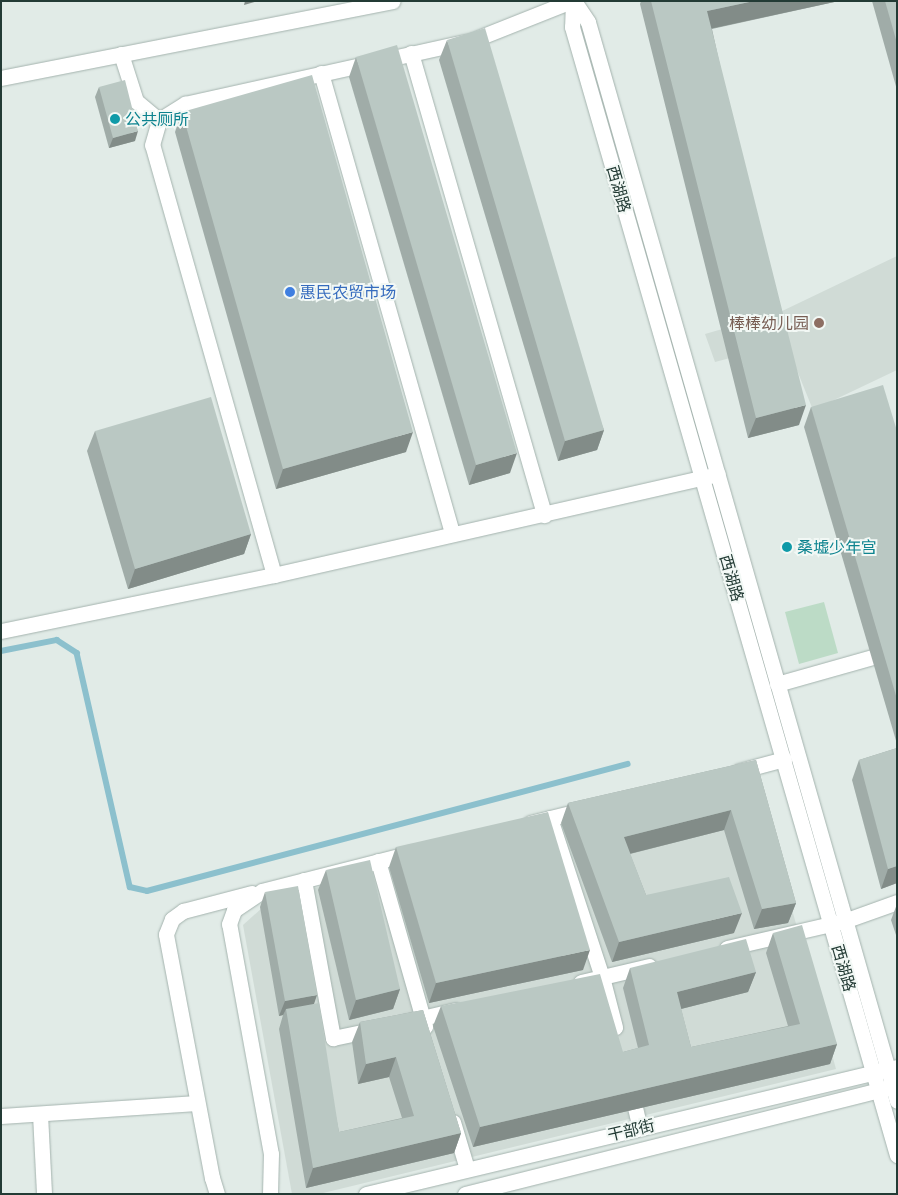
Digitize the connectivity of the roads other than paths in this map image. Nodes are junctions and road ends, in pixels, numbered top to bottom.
1 (393, 1) edge
2 (572, 1) edge
3 (411, 53) junction
4 (122, 54) junction
5 (321, 73) junction
6 (1, 78) edge
7 (159, 120) junction
8 (718, 474) junction
9 (703, 478) junction
10 (544, 515) junction
11 (452, 534) junction
12 (274, 575) junction
13 (1, 631) edge
14 (897, 650) edge
15 (777, 684) junction
16 (784, 759) junction
17 (728, 773) edge
18 (597, 806) edge
19 (550, 818) junction
20 (512, 828) edge
21 (426, 849) edge
22 (378, 861) junction
23 (304, 880) junction
24 (262, 891) junction
25 (897, 902) edge
26 (838, 922) junction
27 (707, 953) edge
28 (669, 962) edge
29 (602, 977) junction
30 (564, 986) edge
31 (470, 1007) edge
32 (423, 1018) junction
33 (428, 1037) edge
34 (619, 1043) edge
35 (886, 1069) edge
36 (626, 1071) edge
37 (891, 1091) edge
38 (197, 1103) junction
39 (448, 1103) edge
40 (40, 1114) junction
41 (1, 1116) edge
42 (640, 1128) junction
43 (897, 1155) edge
44 (467, 1169) junction
45 (44, 1194) edge
46 (217, 1194) edge
47 (270, 1194) edge
48 (366, 1194) edge
49 (465, 1194) edge

1 - 4 street
2 - 3 street
2 - 8 street, 西湖路
2 - 9 street, 西湖路
3 - 5 street
3 - 10 street
4 - 6 street
4 - 7 street
5 - 7 street
5 - 11 street
7 - 12 street
8 - 9 street
8 - 15 street, 西湖路
9 - 10 street
9 - 16 street, 西湖路
10 - 11 street
11 - 12 street
12 - 13 street
14 - 15 street
15 - 26 street, 西湖路
16 - 17 street
16 - 26 street, 西湖路
18 - 19 street
19 - 20 street
19 - 29 street
21 - 22 street
22 - 23 street
22 - 32 street
23 - 24 street
23 - 32 street
24 - 38 street
24 - 47 street
25 - 26 street
26 - 27 street
26 - 35 street, 西湖路
28 - 29 street
29 - 30 street
29 - 34 street
31 - 32 street
32 - 33 street
35 - 37 street, 西湖路
35 - 42 street, 干部街
36 - 42 street
37 - 43 street, 西湖路
37 - 49 street, 干部街
38 - 40 street
38 - 46 street
39 - 44 street
40 - 41 street
40 - 45 street
42 - 44 street, 干部街
44 - 48 street, 干部街

